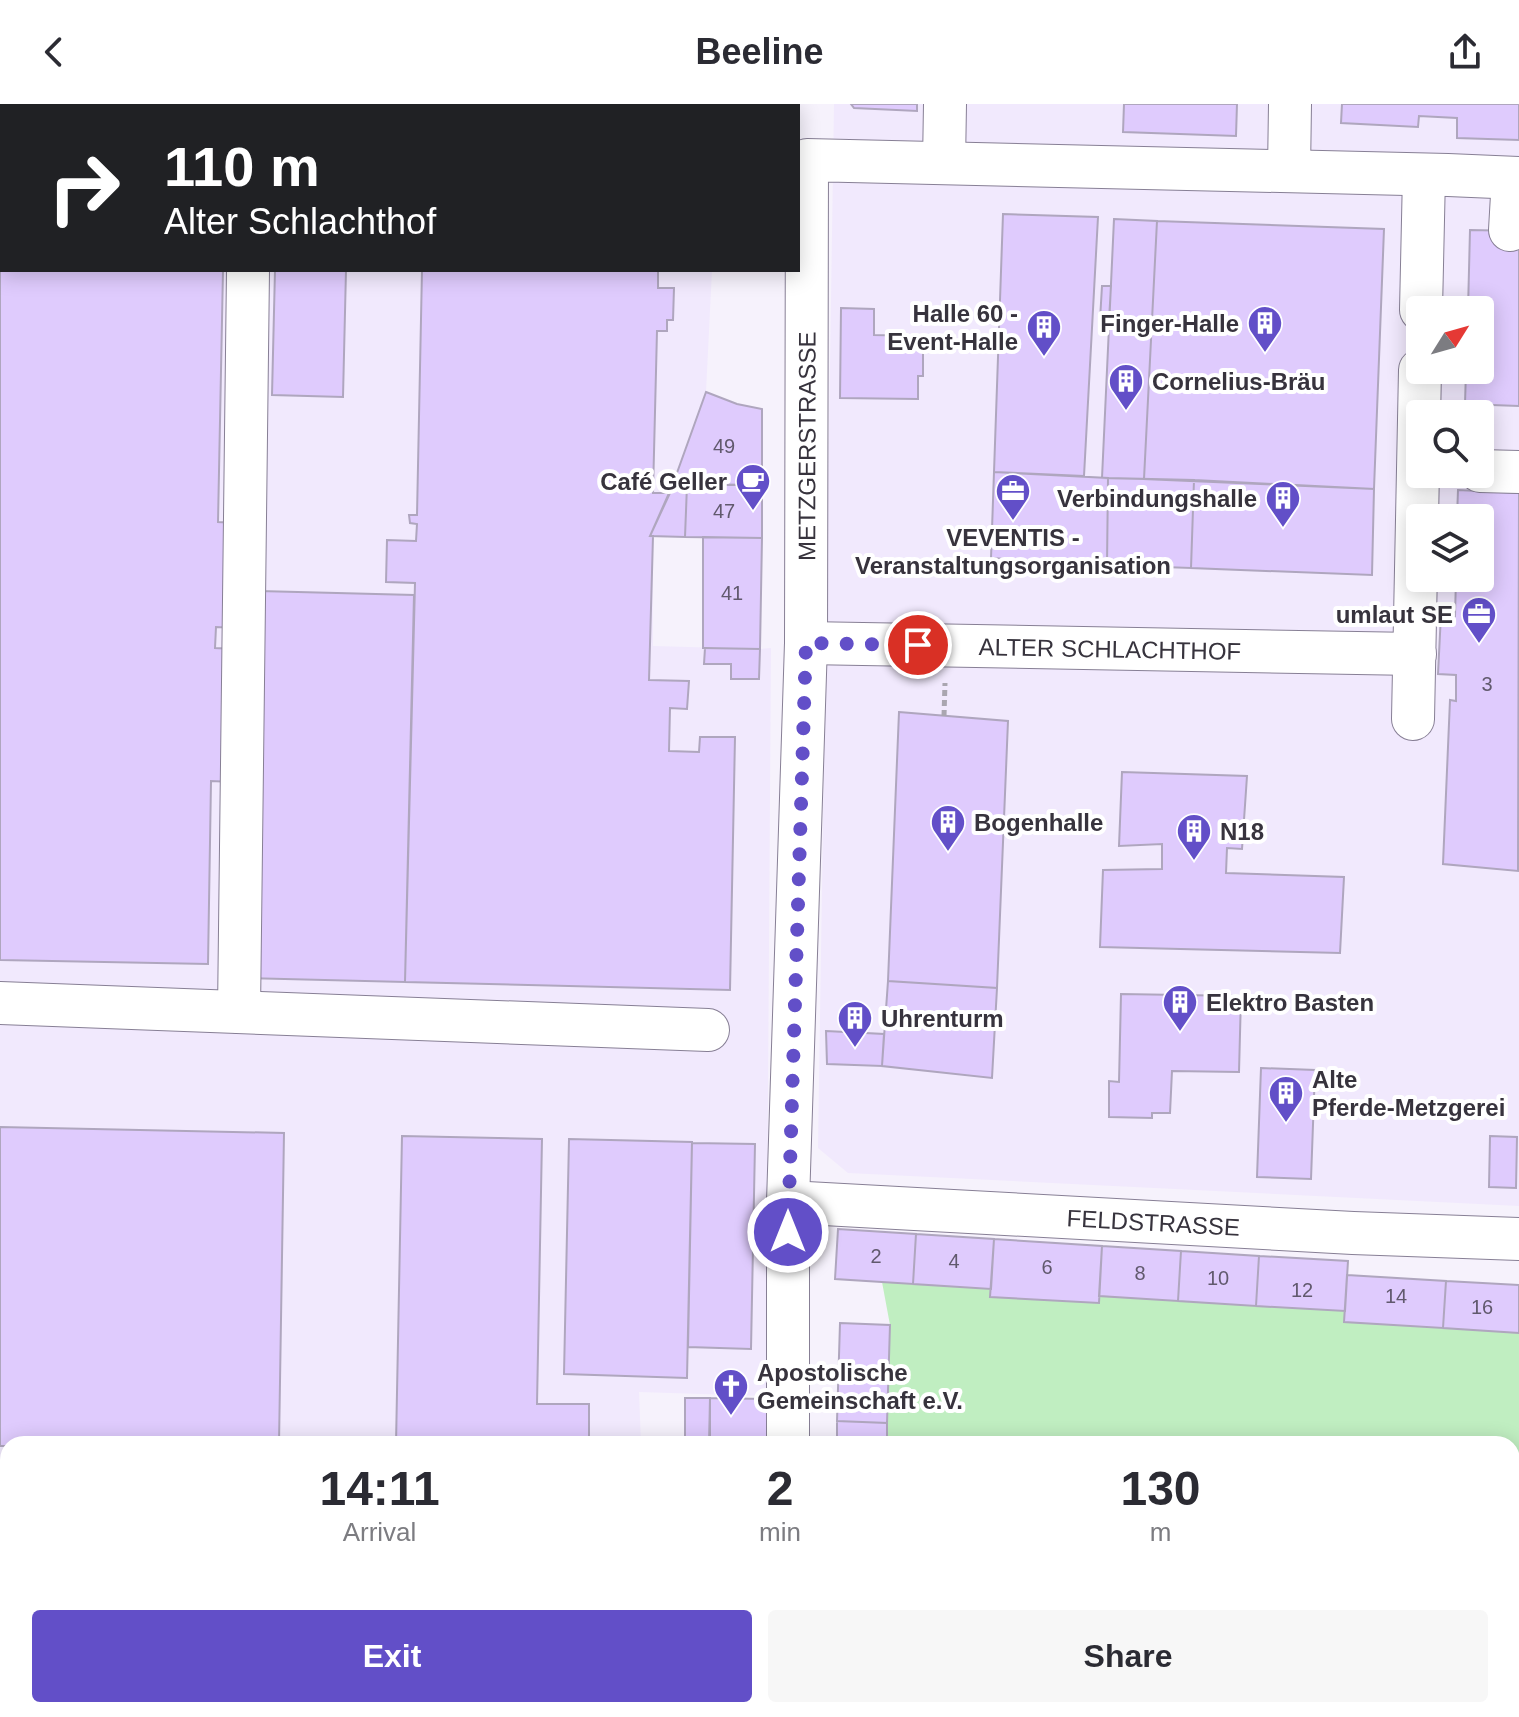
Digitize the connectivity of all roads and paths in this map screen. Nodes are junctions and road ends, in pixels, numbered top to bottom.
1 (945, 104) edge
2 (1290, 104) edge
3 (944, 163) junction
4 (1289, 171) junction
5 (1424, 175) junction
6 (1516, 178) edge
7 (1510, 230) dead end
8 (248, 272) edge
9 (1421, 296) edge
10 (1494, 471) edge
11 (1519, 472) edge
12 (1419, 488) edge
13 (806, 643) junction
14 (1415, 654) junction
15 (1413, 719) dead end
16 (0, 1003) edge
17 (239, 1012) junction
18 (708, 1030) dead end
19 (788, 1202) junction
20 (1519, 1239) edge
21 (788, 1436) edge

1 - 3 street
2 - 4 street
3 - 4 street, METZGERSTRASSE
3 - 13 street, METZGERSTRASSE
4 - 5 street, METZGERSTRASSE
5 - 6 street, METZGERSTRASSE
5 - 9 street
6 - 7 street
8 - 17 street
10 - 11 street
12 - 14 street
13 - 14 street, ALTER SCHLACHTHOF
13 - 19 street, METZGERSTRASSE
14 - 15 street
16 - 17 street
17 - 18 street
19 - 20 street, FELDSTRASSE
19 - 21 street, METZGERSTRASSE

